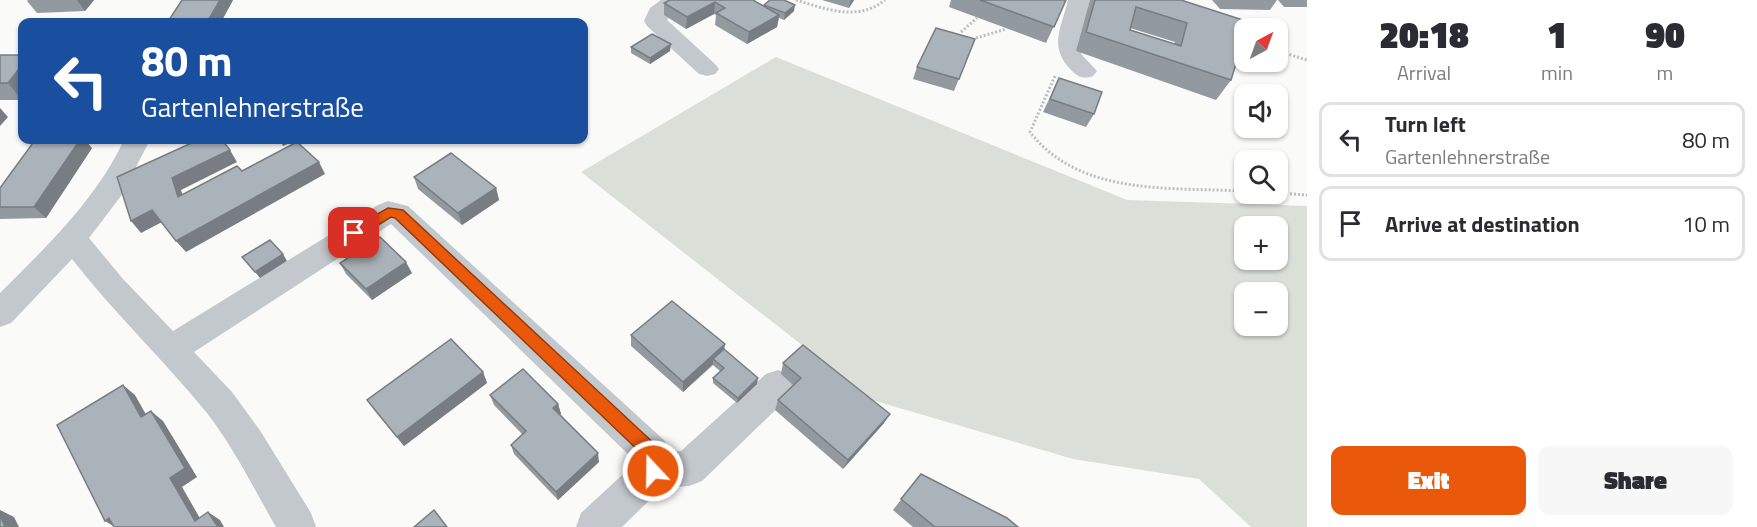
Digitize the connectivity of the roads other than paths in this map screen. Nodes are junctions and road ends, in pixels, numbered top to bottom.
1 (674, 0) edge
2 (1079, 0) edge
3 (707, 69) dead end
4 (1085, 71) dead end
5 (134, 144) edge
6 (72, 238) junction
7 (0, 314) edge
8 (171, 350) junction
9 (778, 385) dead end
10 (653, 471) junction
11 (297, 527) edge
12 (595, 527) edge

1 - 3 street
2 - 4 street
5 - 6 street
6 - 7 street
6 - 8 street
8 - 10 street
8 - 11 street
9 - 10 street
10 - 12 street

